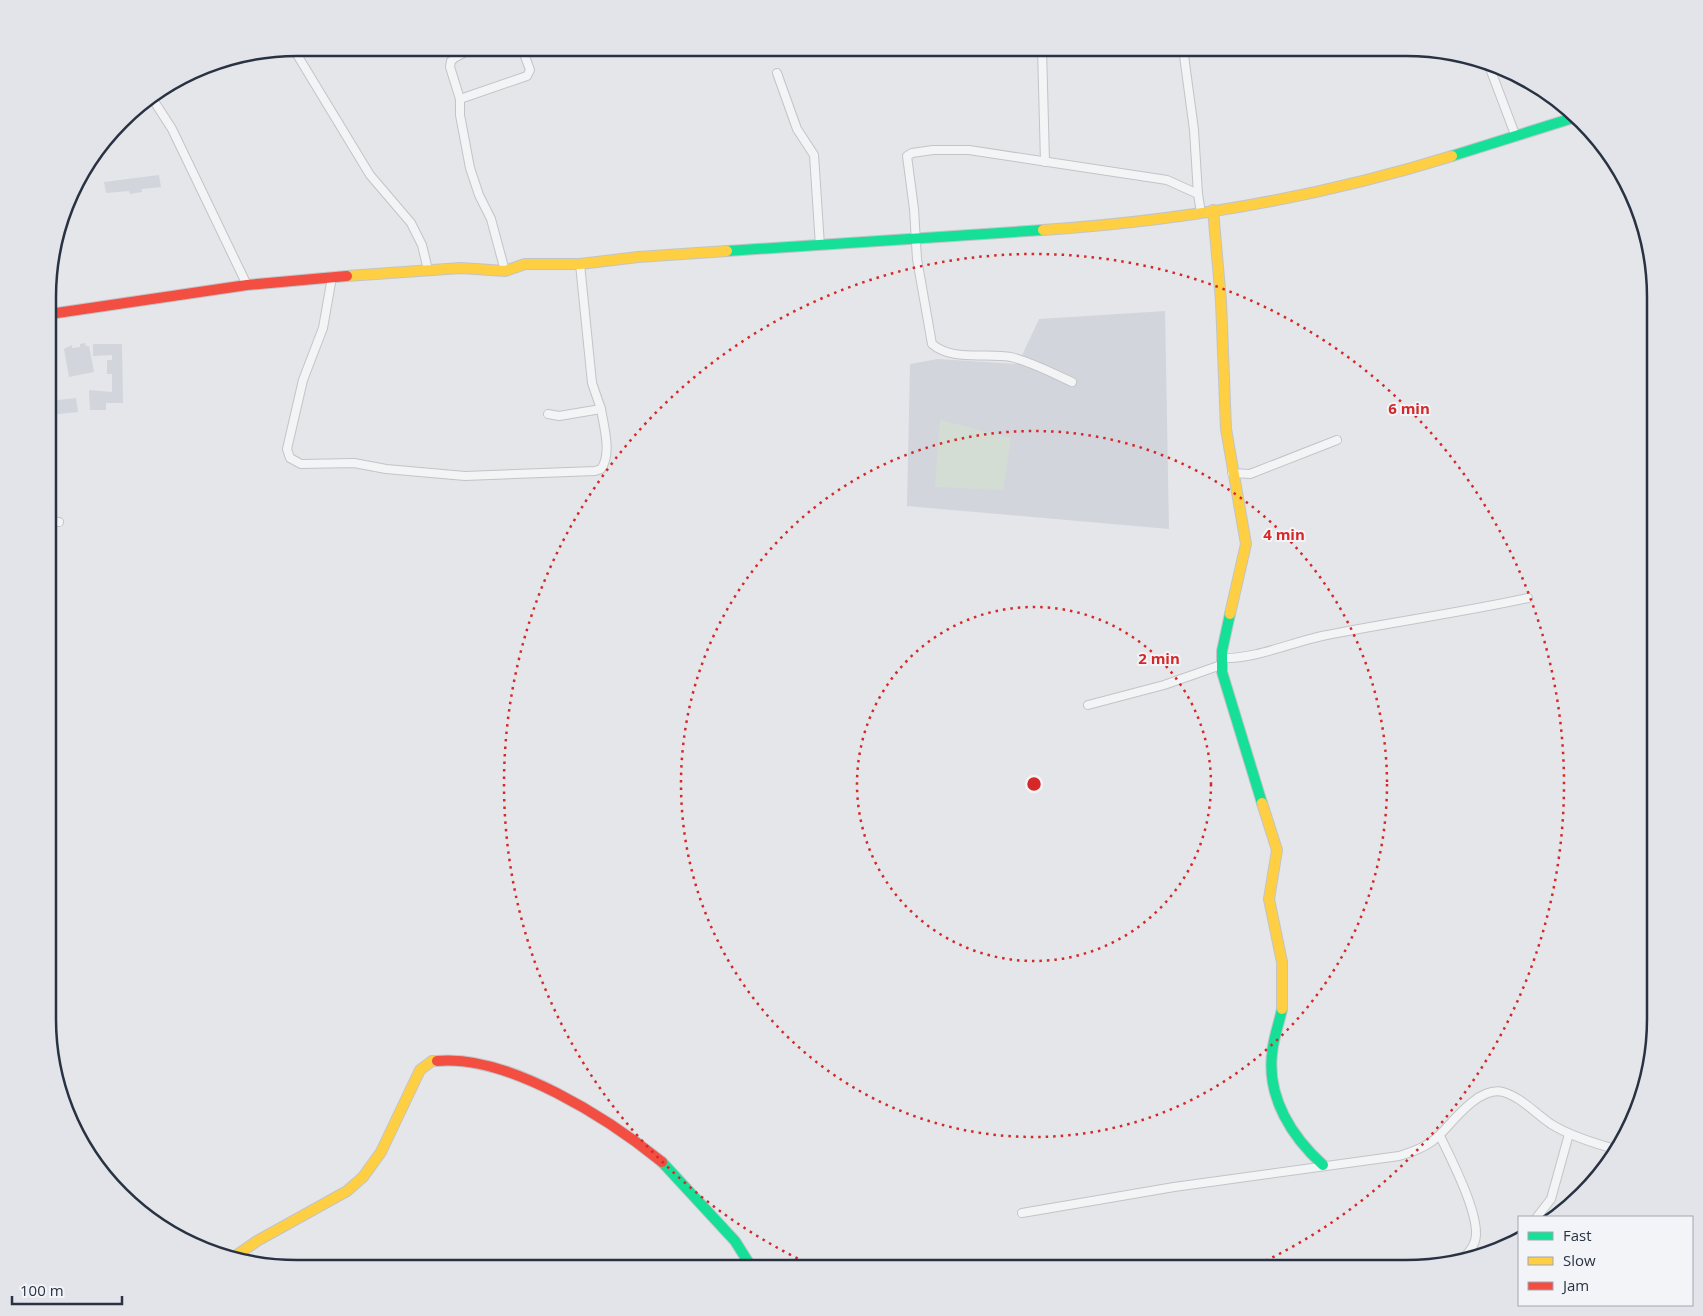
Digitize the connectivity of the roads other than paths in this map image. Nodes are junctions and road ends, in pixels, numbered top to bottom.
1 (298, 56) edge
2 (458, 56) edge
3 (525, 56) edge
4 (1042, 56) edge
5 (1184, 56) edge
6 (1492, 72) edge
7 (777, 73) dead end
8 (460, 99) junction
9 (155, 103) edge
10 (1568, 120) edge
11 (1516, 137) junction
12 (1045, 162) junction
13 (1198, 194) junction
14 (1213, 210) junction
15 (1200, 212) junction
16 (915, 239) junction
17 (820, 246) junction
18 (580, 264) junction
19 (428, 270) junction
20 (506, 271) junction
21 (332, 277) junction
22 (247, 285) junction
23 (56, 313) edge
24 (1072, 382) dead end
25 (601, 409) junction
26 (548, 414) dead end
27 (1337, 440) dead end
28 (1232, 473) junction
29 (56, 521) edge
30 (59, 522) dead end
31 (1528, 598) dead end
32 (1222, 662) junction
33 (1088, 705) dead end
34 (1569, 1134) junction
35 (1440, 1136) junction
36 (1610, 1147) edge
37 (1323, 1165) junction
38 (1022, 1213) dead end
39 (1538, 1216) edge
40 (1470, 1251) edge
41 (240, 1253) edge
42 (747, 1260) edge

1 - 19 street
2 - 8 street
3 - 8 street
4 - 12 street
5 - 13 street
6 - 11 street
7 - 17 street
8 - 20 street
9 - 22 street
10 - 11 main road
11 - 14 main road
12 - 13 street
12 - 16 street
13 - 15 street
14 - 15 main road
14 - 28 main road
15 - 16 main road
16 - 17 main road
16 - 24 street
17 - 18 main road
18 - 20 main road
18 - 25 street
19 - 20 main road
19 - 21 main road
21 - 22 main road
21 - 25 street
22 - 23 main road
25 - 26 street
27 - 28 street
28 - 32 main road
29 - 30 street
31 - 32 street
32 - 33 street
32 - 37 main road
34 - 35 street
34 - 36 street
34 - 39 street
35 - 37 street
35 - 40 street
37 - 38 street
41 - 42 main road

